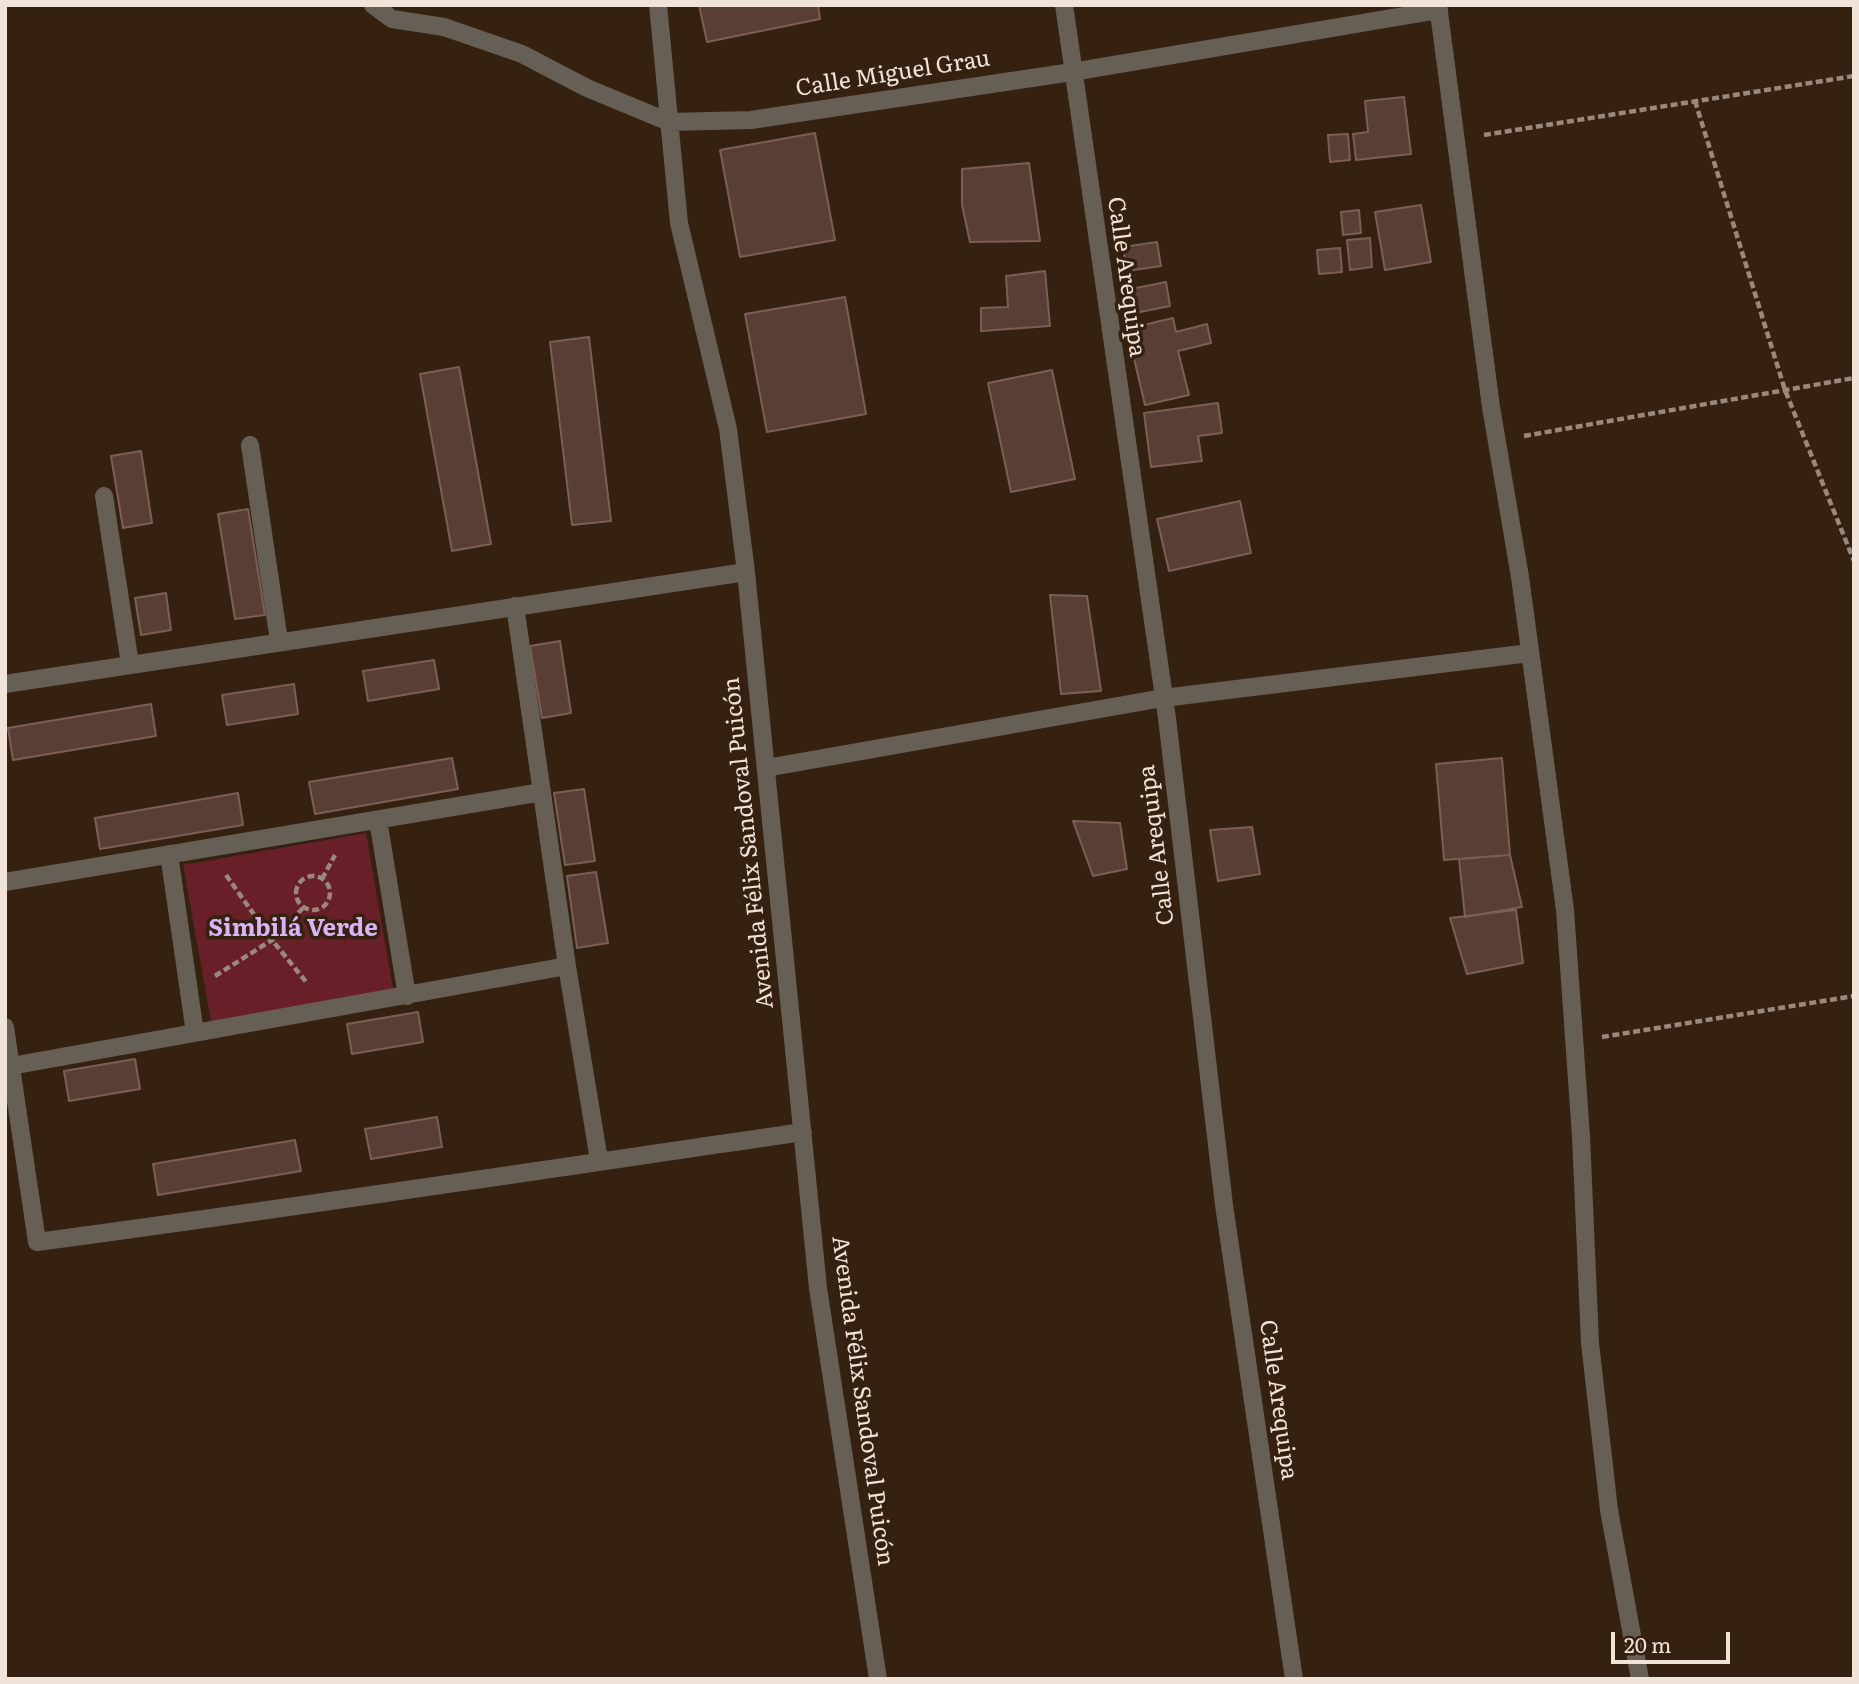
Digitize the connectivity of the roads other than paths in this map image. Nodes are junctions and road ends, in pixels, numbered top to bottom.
1 (373, 5) edge
2 (658, 5) edge
3 (1064, 5) edge
4 (1439, 7) edge
5 (1072, 72) junction
6 (670, 122) junction
7 (250, 445) dead end
8 (104, 496) dead end
9 (746, 572) junction
10 (515, 606) junction
11 (279, 641) junction
12 (1530, 653) junction
13 (130, 664) junction
14 (5, 684) edge
15 (1163, 698) junction
16 (766, 768) junction
17 (542, 792) junction
18 (378, 820) junction
19 (169, 854) junction
20 (5, 882) edge
21 (567, 966) junction
22 (407, 996) junction
23 (5, 1027) edge
24 (195, 1033) junction
25 (11, 1066) junction
26 (803, 1132) junction
27 (599, 1160) junction
28 (878, 1679) edge
29 (1294, 1679) edge
30 (1640, 1679) edge

1 - 6 street, Calle Miguel Grau
2 - 6 street, Avenida Félix Sandoval Puicón
3 - 5 street, Calle Arequipa
4 - 5 street, Calle Miguel Grau
4 - 12 street
5 - 6 street, Calle Miguel Grau
5 - 15 street, Calle Arequipa
6 - 9 street, Avenida Félix Sandoval Puicón
7 - 11 street
8 - 13 street
9 - 10 street
9 - 16 street, Avenida Félix Sandoval Puicón
10 - 11 street
10 - 17 street
11 - 13 street
12 - 15 street
12 - 30 street
13 - 14 street
15 - 16 street
15 - 29 street, Calle Arequipa
16 - 26 street, Avenida Félix Sandoval Puicón
17 - 18 street
17 - 21 street
18 - 19 street
18 - 22 street
19 - 20 street
19 - 24 street
21 - 22 street
21 - 27 street
22 - 24 street
23 - 25 street
24 - 25 street
25 - 27 street
26 - 27 street
26 - 28 street, Avenida Félix Sandoval Puicón

